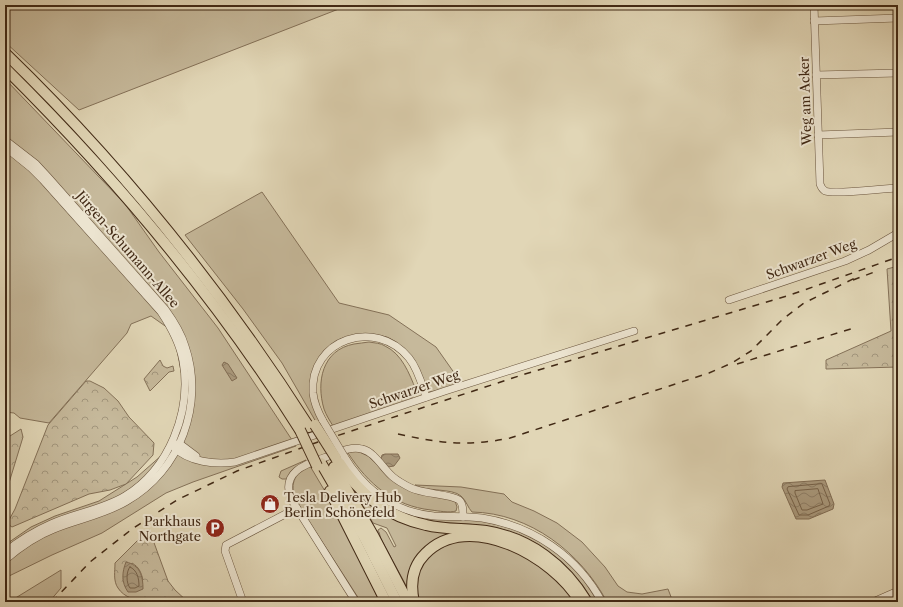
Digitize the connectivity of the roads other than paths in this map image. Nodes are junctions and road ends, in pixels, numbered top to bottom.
1 (814, 5) edge
2 (898, 18) edge
3 (814, 21) junction
4 (5, 53) edge
5 (5, 68) edge
6 (898, 73) edge
7 (816, 75) junction
8 (898, 132) edge
9 (818, 135) junction
10 (5, 140) edge
11 (5, 147) edge
12 (898, 188) edge
13 (898, 233) edge
14 (730, 300) dead end
15 (634, 331) dead end
16 (426, 398) junction
17 (312, 426) junction
18 (171, 444) junction
19 (178, 447) junction
20 (193, 458) junction
21 (202, 460) junction
22 (329, 461) junction
23 (166, 466) junction
24 (297, 508) junction
25 (463, 517) junction
26 (5, 552) edge
27 (5, 560) edge
28 (898, 591) edge
29 (244, 602) edge
30 (356, 602) edge
31 (386, 602) edge
32 (397, 602) edge
33 (408, 602) edge
34 (414, 602) edge
35 (580, 602) edge
36 (587, 602) edge
37 (602, 602) edge
38 (873, 602) edge

1 - 3 street, Weg am Acker
2 - 3 street
3 - 7 street, Weg am Acker
4 - 17 highway
5 - 17 highway
6 - 7 street
7 - 9 street, Weg am Acker
8 - 9 street
9 - 12 street, Weg am Acker
10 - 19 street, Jürgen-Schumann-Allee
11 - 18 street, Jürgen-Schumann-Allee
13 - 14 street, Schwarzer Weg
15 - 16 street, Schwarzer Weg
16 - 17 street
16 - 21 street, Schwarzer Weg
17 - 22 highway
17 - 22 highway, bridge
17 - 22 street, bridge
18 - 19 street, Schwarzer Weg
18 - 26 street, Jürgen-Schumann-Allee
19 - 20 street, Schwarzer Weg
19 - 21 street, Schwarzer Weg
19 - 23 street, Jürgen-Schumann-Allee
20 - 21 street, Schwarzer Weg
20 - 23 street
22 - 25 street
22 - 31 highway
22 - 32 highway
22 - 33 highway
22 - 36 highway
23 - 27 street, Jürgen-Schumann-Allee
24 - 25 street
24 - 29 street
24 - 30 street
25 - 37 street
28 - 38 street
34 - 35 highway

